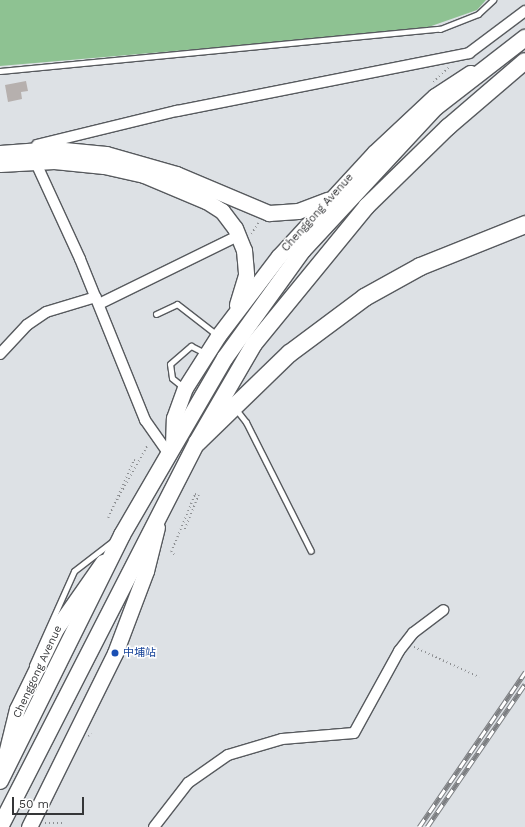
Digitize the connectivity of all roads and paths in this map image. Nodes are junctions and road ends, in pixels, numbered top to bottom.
1 (493, 0) edge
2 (525, 11) edge
3 (525, 30) edge
4 (525, 38) edge
5 (501, 57) junction
6 (525, 61) edge
7 (451, 66) dead end
8 (0, 71) edge
9 (430, 84) dead end
10 (16, 150) junction
11 (0, 153) edge
12 (35, 161) junction
13 (0, 164) edge
14 (330, 198) junction
15 (265, 212) junction
16 (525, 224) edge
17 (243, 237) junction
18 (97, 300) junction
19 (156, 314) dead end
20 (234, 314) junction
21 (218, 336) junction
22 (0, 354) edge
23 (206, 354) junction
24 (184, 388) junction
25 (235, 407) junction
26 (197, 442) junction
27 (170, 448) junction
28 (117, 500) dead end
29 (162, 509) junction
30 (108, 518) dead end
31 (184, 532) dead end
32 (122, 535) junction
33 (311, 551) dead end
34 (174, 555) dead end
35 (443, 610) dead end
36 (406, 641) junction
37 (479, 677) dead end
38 (0, 779) edge
39 (45, 823) dead end
40 (62, 823) dead end
41 (0, 827) edge
42 (29, 827) edge
43 (154, 827) edge

1 - 8 lane
2 - 10 street
3 - 5 main road, Chenggong Avenue
4 - 5 main road
5 - 14 main road, Chenggong Avenue
5 - 27 main road
6 - 26 main road
7 - 9 path
10 - 11 main road
10 - 15 main road
12 - 13 main road
12 - 17 main road
12 - 18 street
14 - 15 main road
14 - 20 main road, Chenggong Avenue
15 - 17 path
16 - 25 highway
17 - 18 street
17 - 20 main road
18 - 22 street
18 - 27 street
19 - 21 lane
20 - 21 main road, Chenggong Avenue
21 - 23 main road, Chenggong Avenue
23 - 24 main road, Chenggong Avenue
23 - 24 lane
24 - 27 main road, Chenggong Avenue
25 - 26 highway
25 - 33 lane
26 - 29 main road
27 - 32 main road
28 - 30 path
29 - 41 main road
29 - 42 main road
31 - 34 path
32 - 38 main road
32 - 38 main road, Chenggong Avenue
35 - 36 street
36 - 37 path
36 - 43 street
39 - 40 path

